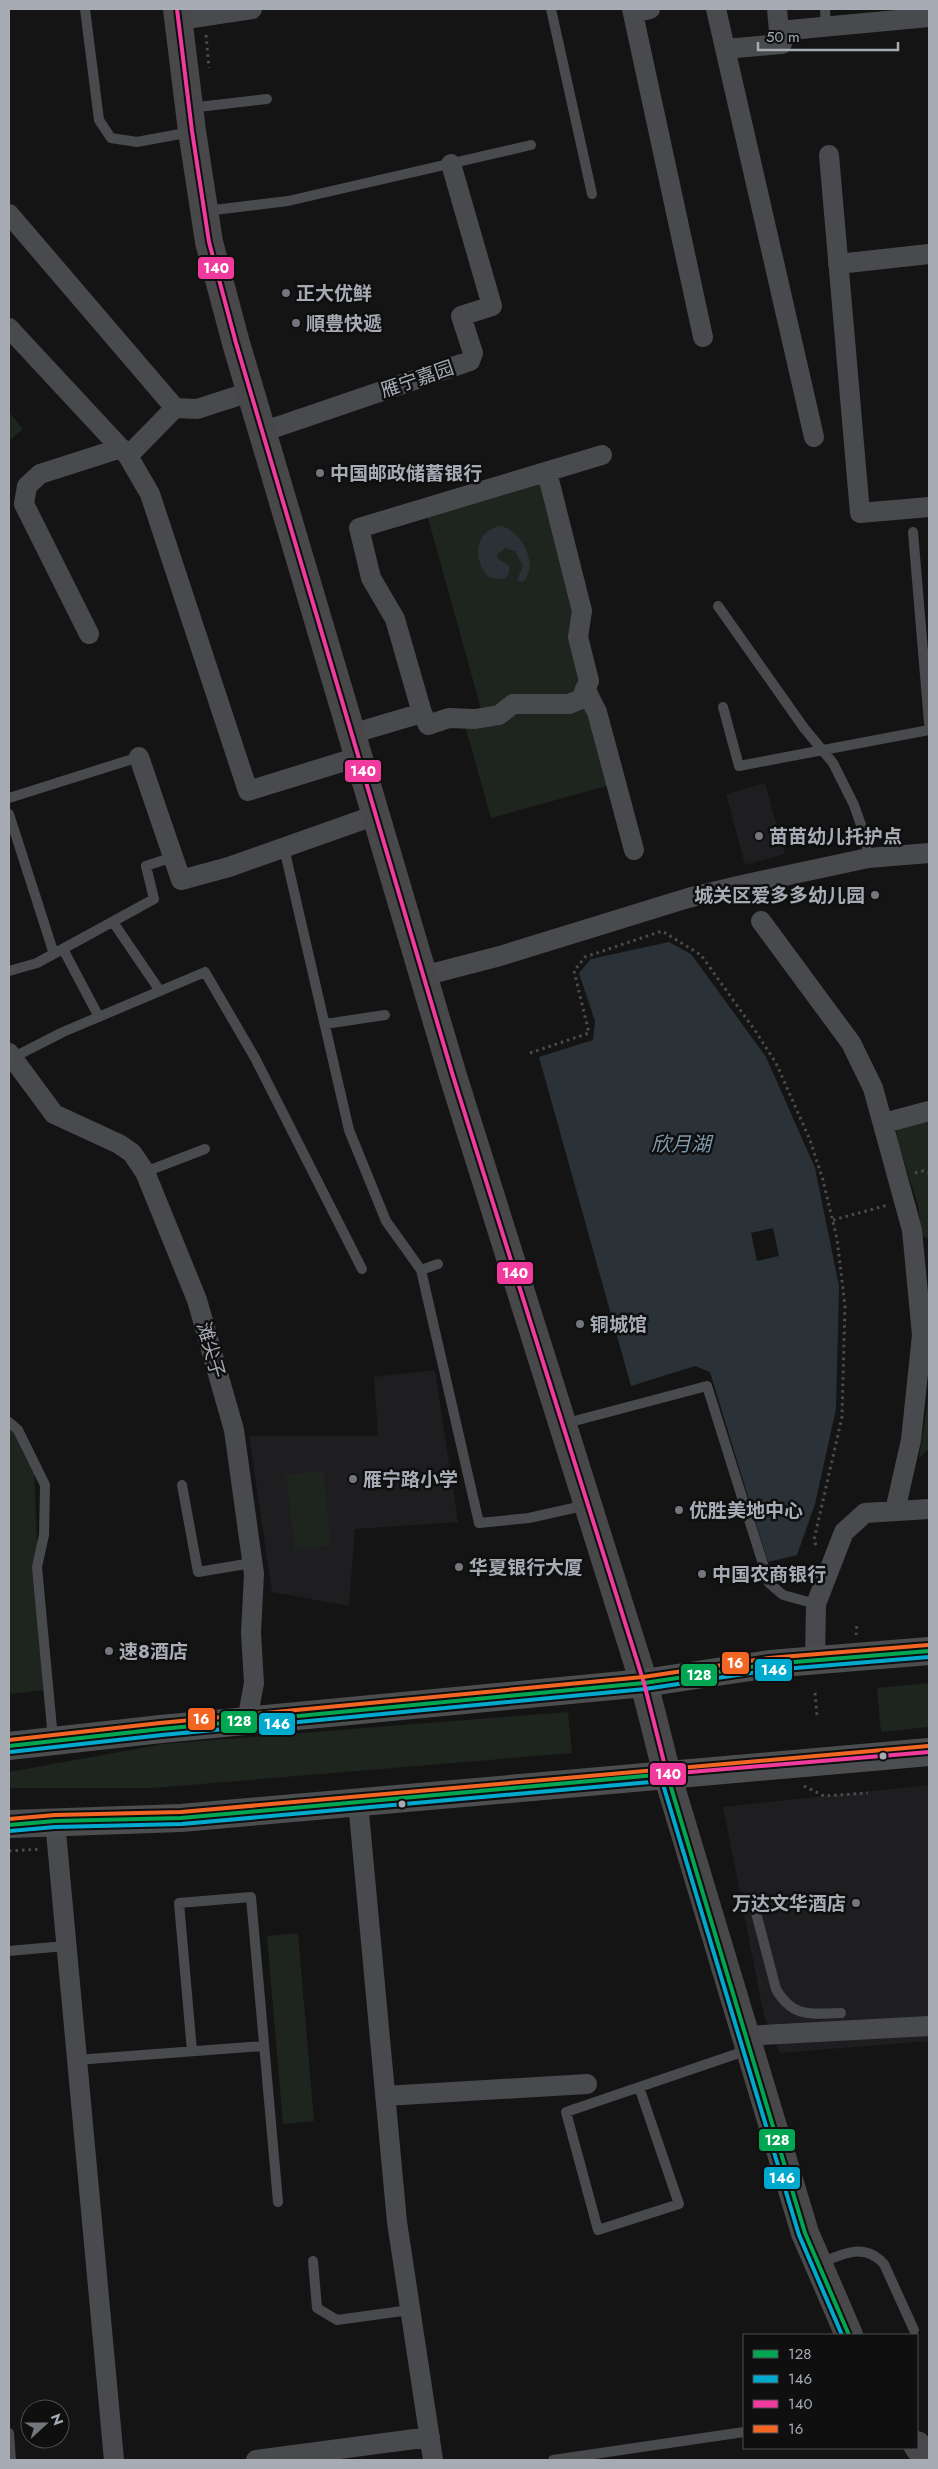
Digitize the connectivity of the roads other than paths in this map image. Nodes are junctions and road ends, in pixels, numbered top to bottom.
1 (85, 9) edge
2 (252, 9) edge
3 (551, 9) edge
4 (716, 9) edge
5 (777, 9) edge
6 (639, 10) edge
7 (178, 14) edge
8 (929, 17) edge
9 (826, 18) edge
10 (779, 31) junction
11 (725, 49) junction
12 (267, 100) dead end
13 (190, 120) junction
14 (531, 145) dead end
15 (829, 155) dead end
16 (451, 164) junction
17 (592, 194) dead end
18 (205, 211) junction
19 (9, 214) edge
20 (929, 254) edge
21 (838, 264) junction
22 (9, 328) edge
23 (703, 337) dead end
24 (250, 392) junction
25 (174, 408) junction
26 (262, 432) junction
27 (814, 437) dead end
28 (124, 452) junction
29 (602, 455) dead end
30 (547, 472) junction
31 (929, 507) edge
32 (913, 532) dead end
33 (718, 606) dead end
34 (89, 634) dead end
35 (585, 689) junction
36 (723, 707) dead end
37 (422, 713) junction
38 (929, 723) edge
39 (929, 730) edge
40 (355, 745) junction
41 (822, 750) junction
42 (138, 757) joint
43 (9, 798) edge
44 (9, 814) edge
45 (376, 816) junction
46 (284, 848) junction
47 (634, 850) dead end
48 (929, 853) edge
49 (173, 857) junction
50 (868, 858) junction
51 (761, 921) dead end
52 (113, 922) junction
53 (58, 951) junction
54 (9, 971) edge
55 (423, 976) junction
56 (160, 991) junction
57 (385, 1015) dead end
58 (99, 1017) junction
59 (325, 1024) junction
60 (11, 1055) edge
61 (929, 1111) edge
62 (884, 1123) junction
63 (205, 1149) dead end
64 (146, 1172) junction
65 (438, 1264) dead end
66 (362, 1269) dead end
67 (420, 1270) junction
68 (9, 1422) edge
69 (562, 1425) junction
70 (182, 1484) dead end
71 (587, 1505) junction
72 (929, 1509) edge
73 (895, 1511) junction
74 (252, 1563) junction
75 (816, 1604) junction
76 (929, 1651) edge
77 (815, 1660) junction
78 (644, 1683) junction
79 (247, 1721) junction
80 (53, 1741) junction
81 (9, 1746) edge
82 (929, 1752) edge
83 (667, 1774) junction
84 (358, 1802) junction
85 (55, 1821) junction
86 (9, 1825) edge
87 (754, 1905) dead end
88 (65, 1946) junction
89 (9, 1951) edge
90 (841, 2013) dead end
91 (929, 2026) edge
92 (747, 2043) junction
93 (264, 2046) junction
94 (192, 2051) junction
95 (76, 2060) junction
96 (587, 2084) dead end
97 (639, 2087) junction
98 (386, 2096) junction
99 (278, 2202) dead end
100 (313, 2262) dead end
101 (818, 2264) junction
102 (410, 2310) junction
103 (914, 2330) dead end
104 (849, 2334) edge
105 (743, 2432) edge
106 (9, 2433) edge
107 (430, 2437) junction
108 (918, 2446) edge
109 (356, 2454) edge
110 (11, 2460) edge
111 (114, 2460) edge
112 (256, 2460) edge
113 (433, 2460) edge
114 (553, 2460) edge
115 (928, 2460) edge

1 - 13 lane
2 - 7 street
3 - 17 lane
4 - 11 street
5 - 10 street
6 - 23 street
7 - 13 main road
8 - 9 street
9 - 10 street
10 - 11 street
11 - 27 street
12 - 13 lane
13 - 18 main road
14 - 16 lane
15 - 21 street
16 - 18 lane
16 - 26 street, 雁宁嘉园
18 - 24 main road
19 - 25 street
20 - 21 street
21 - 31 street
22 - 28 street
24 - 25 street
24 - 26 main road
25 - 28 street
26 - 40 main road
28 - 34 street
28 - 40 street
29 - 30 street
30 - 35 street
30 - 37 street
32 - 38 lane
33 - 41 lane
35 - 37 street
35 - 47 street
36 - 41 lane
37 - 40 street
39 - 41 lane
40 - 45 main road
41 - 50 lane
42 - 43 lane
42 - 49 street
44 - 53 lane
45 - 46 street
45 - 55 main road
46 - 49 street
46 - 59 lane
48 - 50 street
49 - 52 lane
50 - 55 street
51 - 62 street
52 - 53 lane
52 - 56 lane
53 - 54 lane
53 - 58 lane
55 - 69 main road
56 - 58 lane
56 - 66 lane
57 - 59 lane
58 - 60 lane
59 - 67 lane
60 - 64 street, 滩尖子
61 - 62 street
62 - 73 street
63 - 64 lane
64 - 74 street, 滩尖子
65 - 67 lane
67 - 71 lane
68 - 80 lane
69 - 71 main road
69 - 75 lane
70 - 74 lane
71 - 78 main road
72 - 73 street
73 - 75 street
74 - 79 street, 滩尖子
75 - 77 street
76 - 77 main road
77 - 78 main road
78 - 79 main road
78 - 83 main road
79 - 80 main road
80 - 81 main road
82 - 83 main road
83 - 84 main road
83 - 92 main road
84 - 85 main road
84 - 98 street
85 - 86 main road
85 - 88 street
87 - 90 lane
88 - 89 lane
88 - 95 street
91 - 92 street
92 - 97 lane
92 - 101 main road
93 - 94 lane
93 - 94 lane
93 - 99 lane
94 - 95 lane
95 - 111 street
96 - 98 street
97 - 97 lane
98 - 102 street
100 - 102 lane
101 - 103 lane
101 - 104 main road
102 - 107 street
105 - 114 lane
106 - 110 lane
107 - 109 street
107 - 113 street
108 - 115 main road
109 - 112 street

